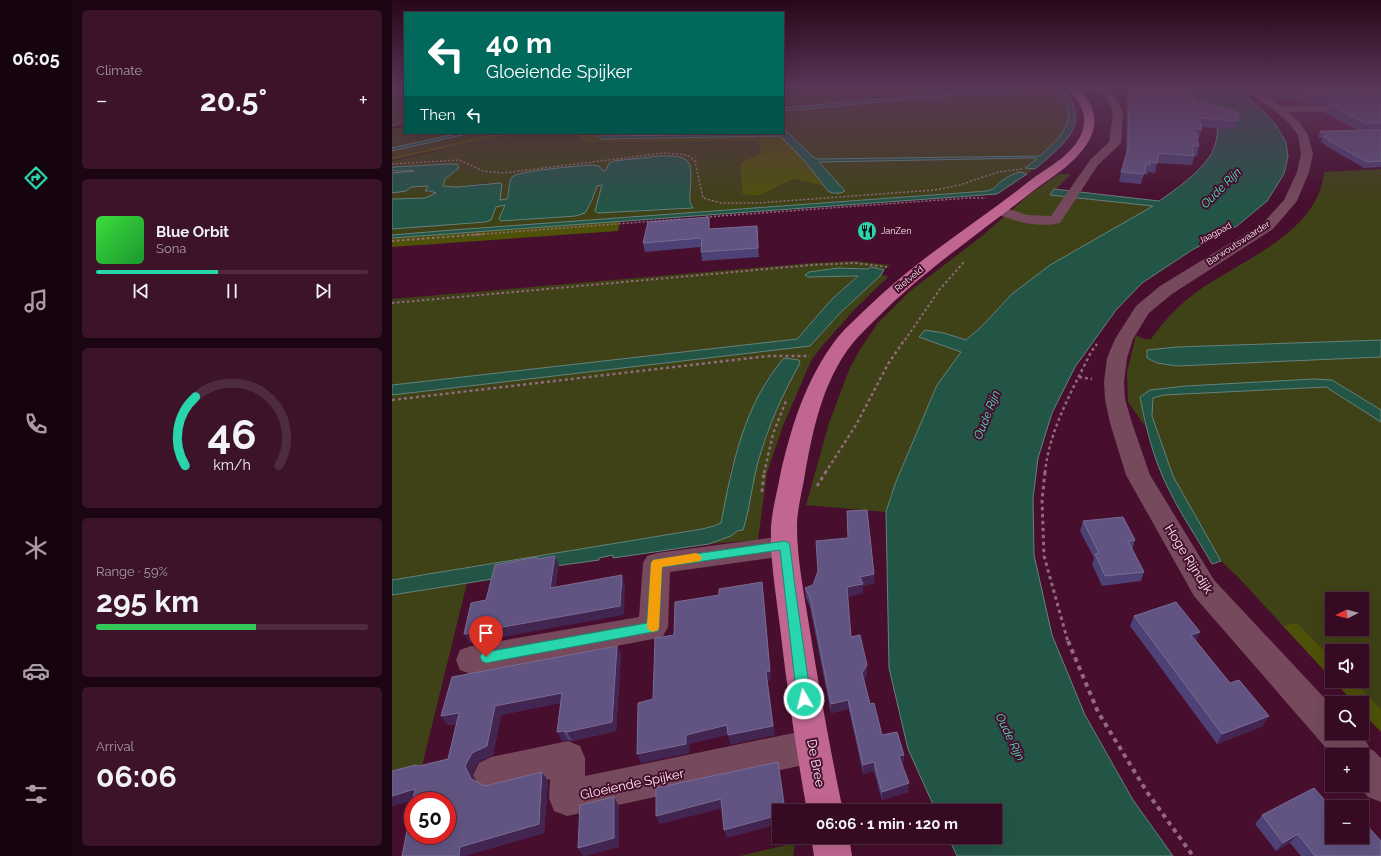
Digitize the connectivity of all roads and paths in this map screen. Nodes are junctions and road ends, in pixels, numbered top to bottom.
1 (1088, 126) edge
2 (1117, 126) edge
3 (1297, 126) edge
4 (1079, 146) junction
5 (1107, 150) junction
6 (392, 164) edge
7 (1047, 174) junction
8 (1006, 205) junction
9 (700, 218) edge
10 (684, 219) edge
11 (1037, 222) junction
12 (1054, 231) dead end
13 (392, 241) edge
14 (968, 258) dead end
15 (887, 267) dead end
16 (392, 303) edge
17 (1100, 341) dead end
18 (835, 355) junction
19 (1115, 378) joint
20 (392, 400) edge
21 (816, 487) dead end
22 (785, 535) junction
23 (471, 660) dead end
24 (1325, 722) edge
25 (1341, 740) edge
26 (812, 746) junction
27 (1349, 748) edge
28 (1369, 771) edge
29 (491, 775) dead end
30 (1381, 784) edge
31 (824, 804) edge
32 (831, 844) edge
33 (833, 856) edge
34 (1193, 856) edge

1 - 4 main road, Rietveld
2 - 5 street
3 - 19 street, Barwoutswaarder
4 - 5 street
4 - 7 main road, Rietveld
5 - 11 street
6 - 7 path
7 - 8 main road, Rietveld
8 - 9 path
8 - 11 street
8 - 18 main road, Rietveld
10 - 13 path
11 - 12 street
14 - 21 path
15 - 16 path
17 - 34 path
18 - 20 path
18 - 22 main road, Rietveld
19 - 24 street, Hoge Rijndijk
22 - 23 street
22 - 26 main road, De Bree
25 - 27 street
26 - 29 street, Gloeiende Spijker
26 - 31 main road, De Bree
28 - 30 street
32 - 33 main road

